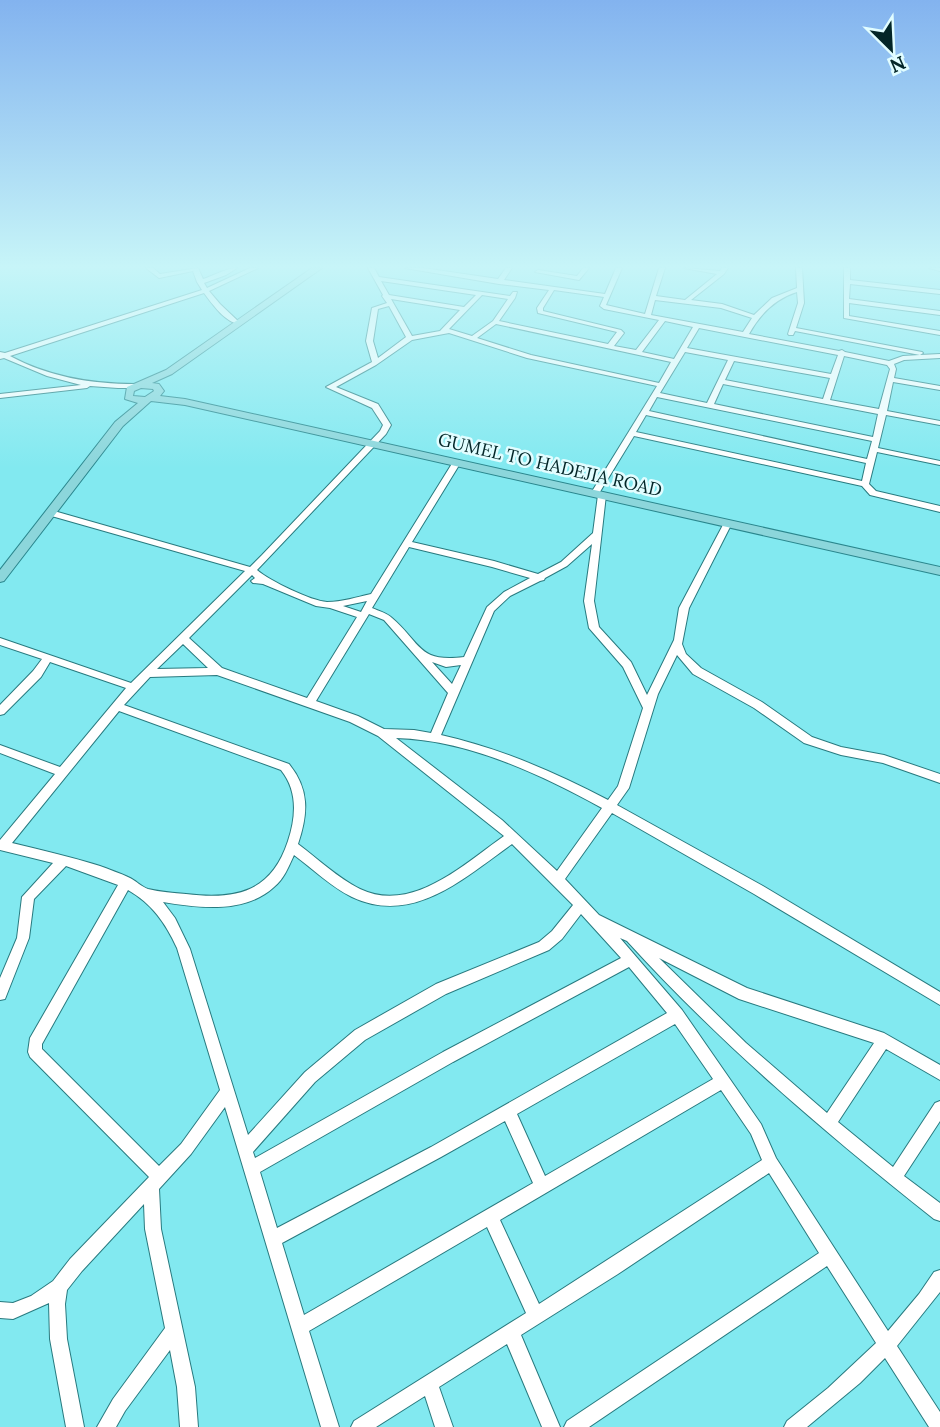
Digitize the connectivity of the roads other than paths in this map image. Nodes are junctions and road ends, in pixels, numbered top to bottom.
1 (66, 335) edge
2 (222, 335) edge
3 (369, 335) edge
4 (408, 335) edge
5 (426, 335) edge
6 (458, 335) edge
7 (477, 335) edge
8 (558, 335) edge
9 (620, 335) edge
10 (651, 335) edge
11 (691, 335) edge
12 (748, 335) edge
13 (791, 335) edge
14 (822, 335) edge
15 (410, 338) junction
16 (472, 338) junction
17 (788, 342) junction
18 (610, 346) junction
19 (682, 349) junction
20 (638, 352) junction
21 (842, 352) junction
22 (1, 355) edge
23 (939, 357) edge
24 (732, 358) junction
25 (675, 360) junction
26 (376, 362) junction
27 (890, 363) junction
28 (169, 372) junction
29 (834, 377) junction
30 (891, 379) junction
31 (722, 382) junction
32 (93, 385) junction
33 (138, 385) junction
34 (660, 385) junction
35 (104, 387) junction
36 (940, 388) edge
37 (154, 394) junction
38 (654, 394) junction
39 (0, 396) edge
40 (128, 396) junction
41 (826, 402) junction
42 (709, 406) junction
43 (643, 412) junction
44 (883, 413) junction
45 (119, 424) junction
46 (940, 424) edge
47 (631, 433) junction
48 (373, 443) junction
49 (875, 445) junction
50 (870, 461) junction
51 (457, 462) junction
52 (940, 463) edge
53 (865, 484) junction
54 (599, 494) junction
55 (940, 509) edge
56 (51, 513) junction
57 (728, 523) junction
58 (596, 535) junction
59 (408, 544) junction
60 (251, 570) junction
61 (940, 570) edge
62 (0, 578) edge
63 (541, 578) junction
64 (239, 581) junction
65 (264, 582) junction
66 (374, 597) junction
67 (331, 605) junction
68 (365, 613) junction
69 (182, 637) junction
70 (0, 641) edge
71 (677, 644) junction
72 (421, 655) junction
73 (48, 658) junction
74 (468, 660) junction
75 (219, 671) junction
76 (146, 673) junction
77 (132, 687) junction
78 (454, 693) junction
79 (309, 704) junction
80 (116, 706) junction
81 (648, 707) junction
82 (0, 711) edge
83 (382, 733) junction
84 (434, 738) junction
85 (0, 750) edge
86 (62, 773) junction
87 (940, 779) edge
88 (611, 806) junction
89 (512, 837) junction
90 (1, 845) edge
91 (293, 847) junction
92 (62, 861) junction
93 (558, 880) junction
94 (125, 882) junction
95 (146, 894) junction
96 (580, 905) junction
97 (593, 919) junction
98 (631, 937) junction
99 (631, 959) junction
100 (0, 994) edge
101 (940, 999) edge
102 (677, 1016) junction
103 (884, 1040) junction
104 (940, 1073) edge
105 (723, 1081) junction
106 (227, 1092) junction
107 (940, 1108) edge
108 (508, 1111) junction
109 (828, 1124) junction
110 (245, 1150) junction
111 (771, 1163) junction
112 (250, 1169) junction
113 (894, 1178) junction
114 (155, 1182) junction
115 (541, 1186) junction
116 (940, 1213) edge
117 (490, 1216) junction
118 (272, 1240) junction
119 (830, 1255) junction
120 (940, 1278) edge
121 (59, 1287) junction
122 (0, 1310) edge
123 (536, 1316) junction
124 (300, 1327) junction
125 (175, 1329) junction
126 (511, 1332) junction
127 (887, 1345) junction
128 (429, 1384) junction
129 (75, 1427) edge
130 (106, 1427) edge
131 (189, 1427) edge
132 (330, 1427) edge
133 (360, 1427) edge
134 (444, 1427) edge
135 (551, 1427) edge
136 (573, 1427) edge
137 (793, 1427) edge
138 (939, 1427) edge

1 - 22 street
2 - 28 main road
3 - 26 street
4 - 15 street
5 - 15 street
6 - 16 street
7 - 16 street
8 - 18 street
9 - 18 street
10 - 20 street
11 - 19 street
12 - 17 street
13 - 17 street
14 - 23 street
15 - 26 street
16 - 34 street
17 - 21 street
18 - 20 street
19 - 24 street
19 - 25 street
20 - 25 street
21 - 27 street
21 - 29 street
22 - 32 street
23 - 27 street
24 - 29 street
24 - 31 street
25 - 34 street
26 - 48 street
27 - 30 street
28 - 33 main road
28 - 37 main road
29 - 41 street
30 - 36 street
30 - 44 street
31 - 41 street
31 - 42 street
32 - 35 street
32 - 39 street
33 - 35 street
33 - 37 main road
33 - 40 main road
34 - 38 street
35 - 40 street
37 - 40 main road
37 - 45 main road
37 - 48 main road, GUMEL TO HADEJIA ROAD
38 - 42 street
38 - 43 street
40 - 45 main road
41 - 44 street
42 - 49 street
43 - 47 street
43 - 50 street
44 - 46 street
44 - 49 street
45 - 56 main road
47 - 53 street
47 - 54 street
48 - 51 main road, GUMEL TO HADEJIA ROAD
48 - 60 street
49 - 50 street
49 - 52 street
50 - 53 street
51 - 54 main road, GUMEL TO HADEJIA ROAD
51 - 59 street
53 - 55 street
54 - 57 main road, GUMEL TO HADEJIA ROAD
54 - 58 street
56 - 60 street
56 - 62 main road
57 - 61 main road, GUMEL TO HADEJIA ROAD
57 - 71 street
58 - 63 street
58 - 81 street
59 - 63 street
59 - 66 street
60 - 64 street
60 - 65 street
63 - 74 street
64 - 65 street
64 - 69 street
65 - 67 street
66 - 67 street
66 - 68 street
67 - 68 street
68 - 72 street
68 - 79 street
69 - 75 street
69 - 76 street
70 - 73 street
71 - 81 street
71 - 87 street
72 - 74 street
72 - 78 street
73 - 77 street
73 - 82 street
74 - 78 street
75 - 76 street
75 - 79 street
76 - 77 street
77 - 80 street
78 - 84 street
79 - 83 street
80 - 86 street
80 - 91 street
81 - 88 street
83 - 84 street
83 - 89 street
84 - 88 street
85 - 86 street
86 - 90 street
88 - 93 street
88 - 101 street
89 - 91 street
89 - 93 street
90 - 92 street
91 - 95 street
92 - 94 street
92 - 100 street
93 - 96 street
94 - 95 street
94 - 114 street
95 - 106 street
96 - 97 street
96 - 110 street
97 - 98 street
97 - 99 street
98 - 103 street
98 - 109 street
99 - 102 street
99 - 112 street
102 - 105 street
102 - 108 street
103 - 104 street
103 - 109 street
105 - 111 street
105 - 115 street
106 - 110 street
106 - 114 street
107 - 113 street
108 - 115 street
108 - 118 street
109 - 113 street
110 - 112 street
111 - 119 street
111 - 123 street
112 - 118 street
113 - 116 street
114 - 121 street
114 - 125 street
115 - 117 street
117 - 123 street
117 - 124 street
118 - 124 street
119 - 127 street
119 - 136 street
120 - 127 street
121 - 122 street
121 - 129 street
123 - 126 street
124 - 132 street
125 - 130 street
125 - 131 street
126 - 128 street
126 - 135 street
127 - 137 street
127 - 138 street
128 - 133 street
128 - 134 street

